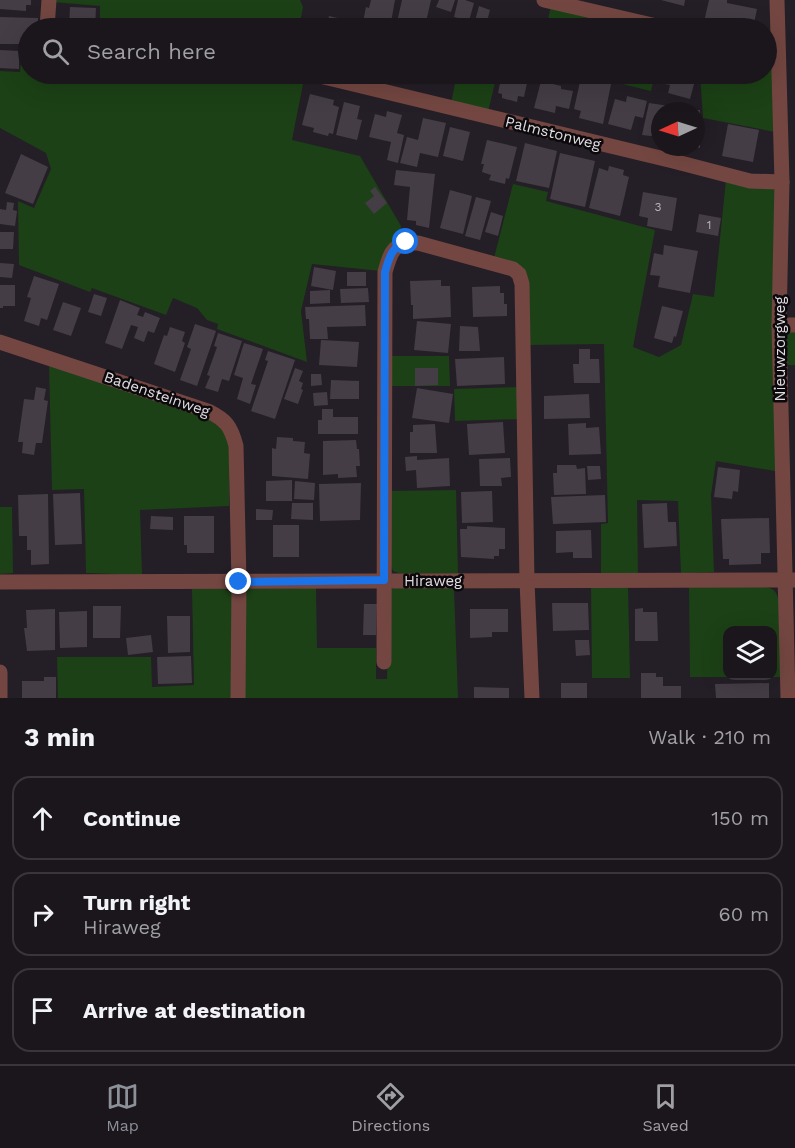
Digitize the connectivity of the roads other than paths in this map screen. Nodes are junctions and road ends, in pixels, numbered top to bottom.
1 (49, 0) edge
2 (544, 0) edge
3 (777, 0) edge
4 (48, 18) edge
5 (622, 18) edge
6 (776, 18) edge
7 (349, 84) edge
8 (775, 84) edge
9 (782, 182) junction
10 (779, 325) junction
11 (795, 325) edge
12 (0, 342) edge
13 (384, 580) junction
14 (790, 580) edge
15 (527, 581) junction
16 (0, 582) edge
17 (239, 582) junction
18 (384, 662) dead end
19 (0, 672) edge
20 (0, 698) edge
21 (238, 698) edge
22 (532, 698) edge
23 (788, 698) edge

1 - 4 street
2 - 5 street
3 - 6 street, Nieuwzorgweg
7 - 9 street, Palmstonweg
8 - 9 street, Nieuwzorgweg
9 - 10 street, Nieuwzorgweg
10 - 11 street
10 - 14 street, Nieuwzorgweg
12 - 17 street, Badensteinweg
13 - 15 street, Hiraweg
13 - 15 street
13 - 17 street, Hiraweg
13 - 18 street
14 - 15 street, Hiraweg
14 - 23 street, Nieuwzorgweg
15 - 22 street
16 - 17 street, Hiraweg
17 - 21 street, Badensteinweg
19 - 20 street

